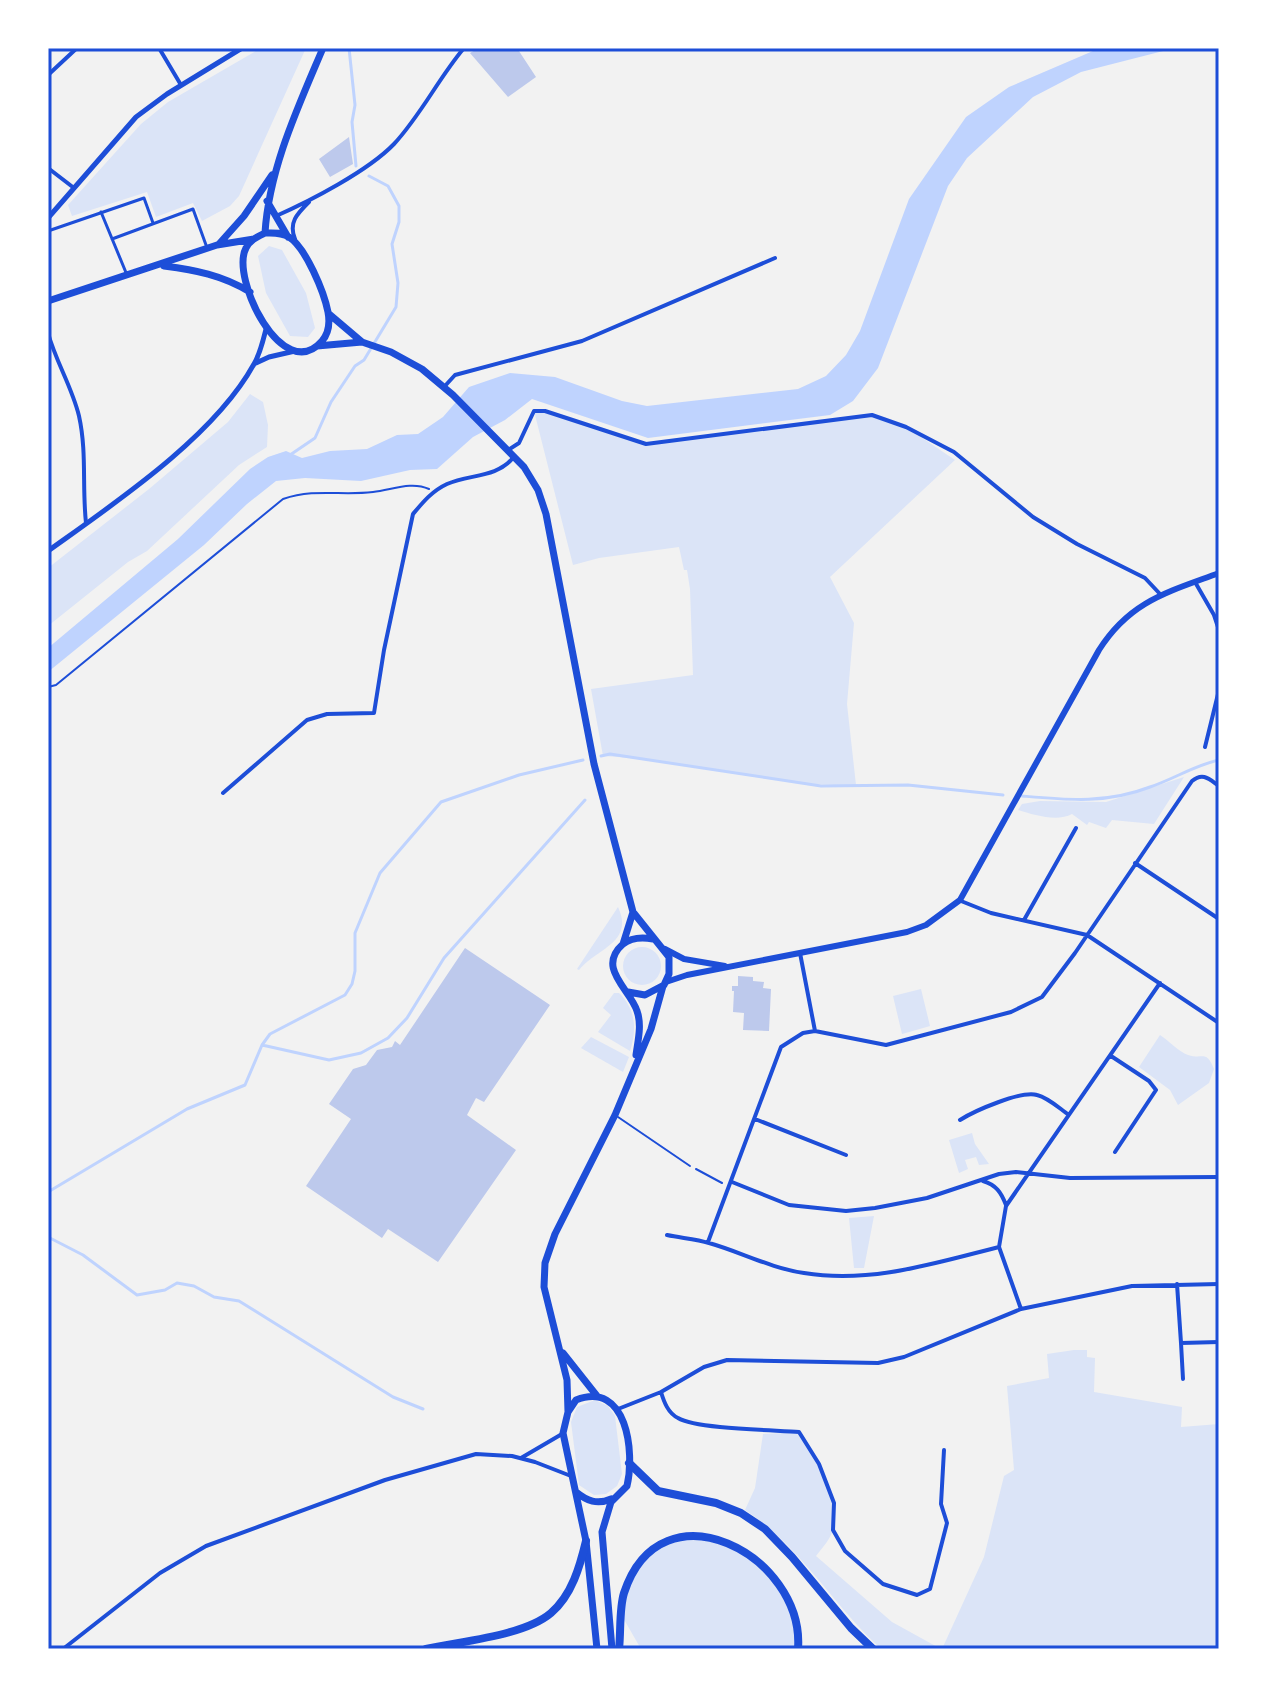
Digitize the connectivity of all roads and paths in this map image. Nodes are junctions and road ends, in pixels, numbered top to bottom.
1 (77, 48) edge
2 (159, 48) edge
3 (242, 48) edge
4 (323, 48) edge
5 (464, 48) edge
6 (48, 75) edge
7 (181, 85) junction
8 (48, 168) edge
9 (277, 168) junction
10 (74, 188) junction
11 (314, 197) junction
12 (267, 201) junction
13 (101, 212) junction
14 (276, 216) junction
15 (48, 218) edge
16 (153, 223) junction
17 (48, 231) edge
18 (265, 233) junction
19 (288, 237) junction
20 (112, 239) junction
21 (254, 239) junction
22 (297, 244) junction
23 (217, 245) junction
24 (207, 249) junction
25 (775, 258) dead end
26 (162, 266) junction
27 (128, 277) junction
28 (250, 292) junction
29 (48, 301) edge
30 (329, 314) junction
31 (266, 329) junction
32 (48, 333) edge
33 (362, 342) junction
34 (317, 346) junction
35 (295, 351) junction
36 (255, 364) junction
37 (444, 387) junction
38 (511, 453) junction
39 (436, 491) junction
40 (86, 523) junction
41 (48, 551) edge
42 (1219, 573) edge
43 (1195, 582) junction
44 (1160, 594) junction
45 (1219, 630) edge
46 (48, 687) edge
47 (1219, 690) edge
48 (1205, 747) dead end
49 (1219, 786) edge
50 (223, 793) dead end
51 (1076, 828) dead end
52 (1135, 863) junction
53 (960, 900) junction
54 (633, 912) junction
55 (1219, 919) edge
56 (1024, 921) junction
57 (1087, 935) junction
58 (653, 939) junction
59 (623, 944) junction
60 (665, 949) junction
61 (800, 953) junction
62 (728, 966) junction
63 (665, 983) junction
64 (1160, 983) junction
65 (628, 992) junction
66 (1219, 1023) edge
67 (815, 1031) junction
68 (1111, 1056) junction
69 (633, 1071) junction
70 (615, 1115) junction
71 (1069, 1115) junction
72 (755, 1119) junction
73 (960, 1120) dead end
74 (1115, 1152) dead end
75 (846, 1155) dead end
76 (690, 1166) joint
77 (1030, 1173) junction
78 (1219, 1177) edge
79 (981, 1180) junction
80 (731, 1184) junction
81 (1006, 1206) junction
82 (667, 1235) dead end
83 (708, 1242) junction
84 (999, 1247) junction
85 (1177, 1284) junction
86 (1219, 1284) edge
87 (1021, 1309) junction
88 (1219, 1342) edge
89 (1181, 1343) junction
90 (562, 1352) junction
91 (1183, 1379) dead end
92 (661, 1392) junction
93 (597, 1396) junction
94 (618, 1409) junction
95 (568, 1412) junction
96 (563, 1433) junction
97 (944, 1450) dead end
98 (519, 1459) junction
99 (629, 1463) junction
100 (571, 1476) junction
101 (575, 1491) junction
102 (621, 1494) junction
103 (586, 1541) junction
104 (63, 1649) edge
105 (426, 1649) edge
106 (597, 1649) edge
107 (612, 1649) edge
108 (619, 1649) edge
109 (798, 1649) edge
110 (873, 1649) edge

1 - 6 street
2 - 7 street
3 - 7 street
4 - 9 main road
5 - 11 street
7 - 10 street
8 - 10 street
9 - 12 main road
9 - 23 main road
10 - 15 street
11 - 14 street
11 - 22 street
12 - 14 main road
12 - 18 main road
13 - 16 street
13 - 17 street
13 - 20 street
14 - 19 main road
16 - 20 street
16 - 24 street
18 - 19 main road
18 - 21 main road
19 - 22 main road
20 - 27 street
21 - 23 main road
21 - 28 main road
22 - 30 main road
23 - 24 main road
24 - 26 main road
25 - 37 street
26 - 27 main road
26 - 28 main road
27 - 29 main road
28 - 31 main road
30 - 33 main road
30 - 34 main road
31 - 35 main road
31 - 36 street
32 - 40 street
33 - 34 main road
33 - 37 main road
34 - 35 main road
35 - 36 street
36 - 40 street
37 - 38 main road
38 - 39 street
38 - 44 street
38 - 54 main road
39 - 46 path
39 - 50 street
40 - 41 street
42 - 43 main road
43 - 44 main road
43 - 45 street
44 - 53 main road
47 - 48 street
49 - 52 street
51 - 56 street
52 - 55 street
52 - 57 street
53 - 56 street
53 - 61 main road
54 - 58 main road
54 - 59 main road
56 - 57 street
57 - 64 street
57 - 67 street
58 - 59 main road
58 - 60 main road
59 - 65 main road
60 - 62 main road
60 - 63 main road
61 - 62 main road
61 - 67 street
62 - 63 main road
63 - 65 main road
63 - 69 main road
64 - 66 street
64 - 68 street
65 - 69 main road
67 - 72 street
68 - 71 street
68 - 74 street
69 - 70 main road
70 - 76 lane
70 - 90 main road
71 - 73 street
71 - 77 street
72 - 75 street
72 - 80 street
76 - 80 path
77 - 78 street
77 - 79 street
77 - 81 street
79 - 80 street
79 - 81 street
80 - 83 street
81 - 84 street
82 - 83 street
83 - 84 street
84 - 87 street
85 - 86 street
85 - 87 street
85 - 89 street
87 - 92 street
88 - 89 street
89 - 91 street
90 - 93 main road
90 - 95 main road
92 - 94 street
92 - 97 street
93 - 94 main road
93 - 95 main road
94 - 99 main road
95 - 96 main road
96 - 98 street
96 - 100 main road
98 - 100 street
98 - 104 street
99 - 102 main road
99 - 110 highway
100 - 101 main road
101 - 102 main road
101 - 103 main road
102 - 107 main road
103 - 105 highway
103 - 106 main road
108 - 109 highway

